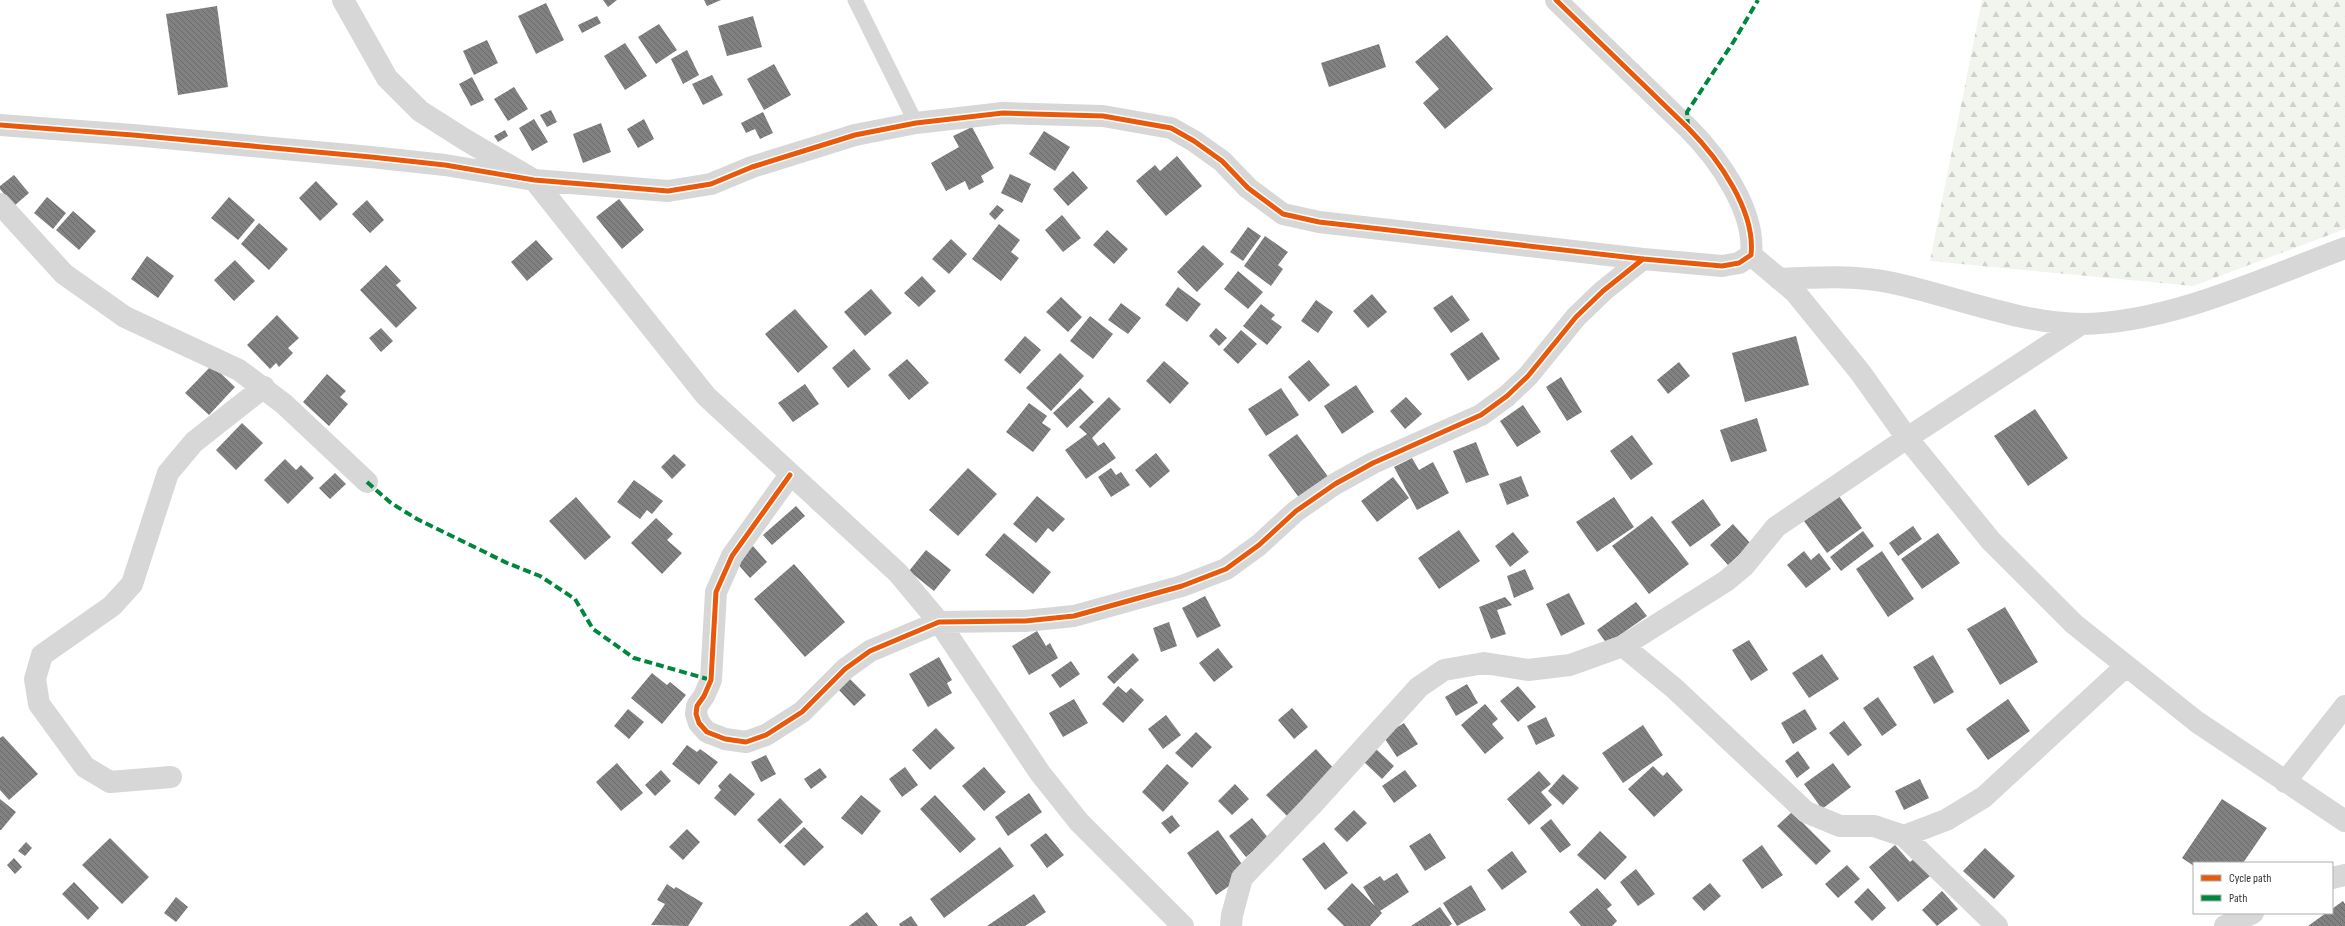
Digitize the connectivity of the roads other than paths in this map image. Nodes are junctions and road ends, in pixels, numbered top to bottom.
1 (343, 0) edge
2 (855, 0) edge
3 (1556, 0) edge
4 (916, 123) junction
5 (0, 125) edge
6 (534, 180) junction
7 (0, 204) edge
8 (2345, 248) edge
9 (1751, 255) junction
10 (1643, 259) junction
11 (1779, 278) junction
12 (2081, 324) junction
13 (264, 387) junction
14 (1907, 438) junction
15 (790, 475) junction
16 (367, 482) dead end
17 (939, 622) junction
18 (1623, 646) junction
19 (2126, 666) junction
20 (2345, 706) edge
21 (171, 777) dead end
22 (2285, 782) junction
23 (2345, 821) edge
24 (1904, 836) junction
25 (2345, 875) edge
26 (2333, 878) edge
27 (2251, 914) edge
28 (1183, 926) edge
29 (1231, 926) edge
30 (1997, 926) edge
31 (2226, 926) edge

1 - 6 street
2 - 4 lane
3 - 9 street
4 - 6 street
4 - 10 street
5 - 6 street
6 - 15 street
7 - 13 street
8 - 12 street
9 - 10 street
9 - 11 street
10 - 17 street
11 - 12 street
11 - 14 street
12 - 14 street
13 - 16 street
13 - 21 street
14 - 18 street
14 - 19 street
15 - 17 street
15 - 17 street
17 - 28 street
18 - 24 street
18 - 29 street
19 - 22 street
19 - 24 street
20 - 22 street
22 - 23 street
24 - 30 street
25 - 26 street
27 - 31 street

